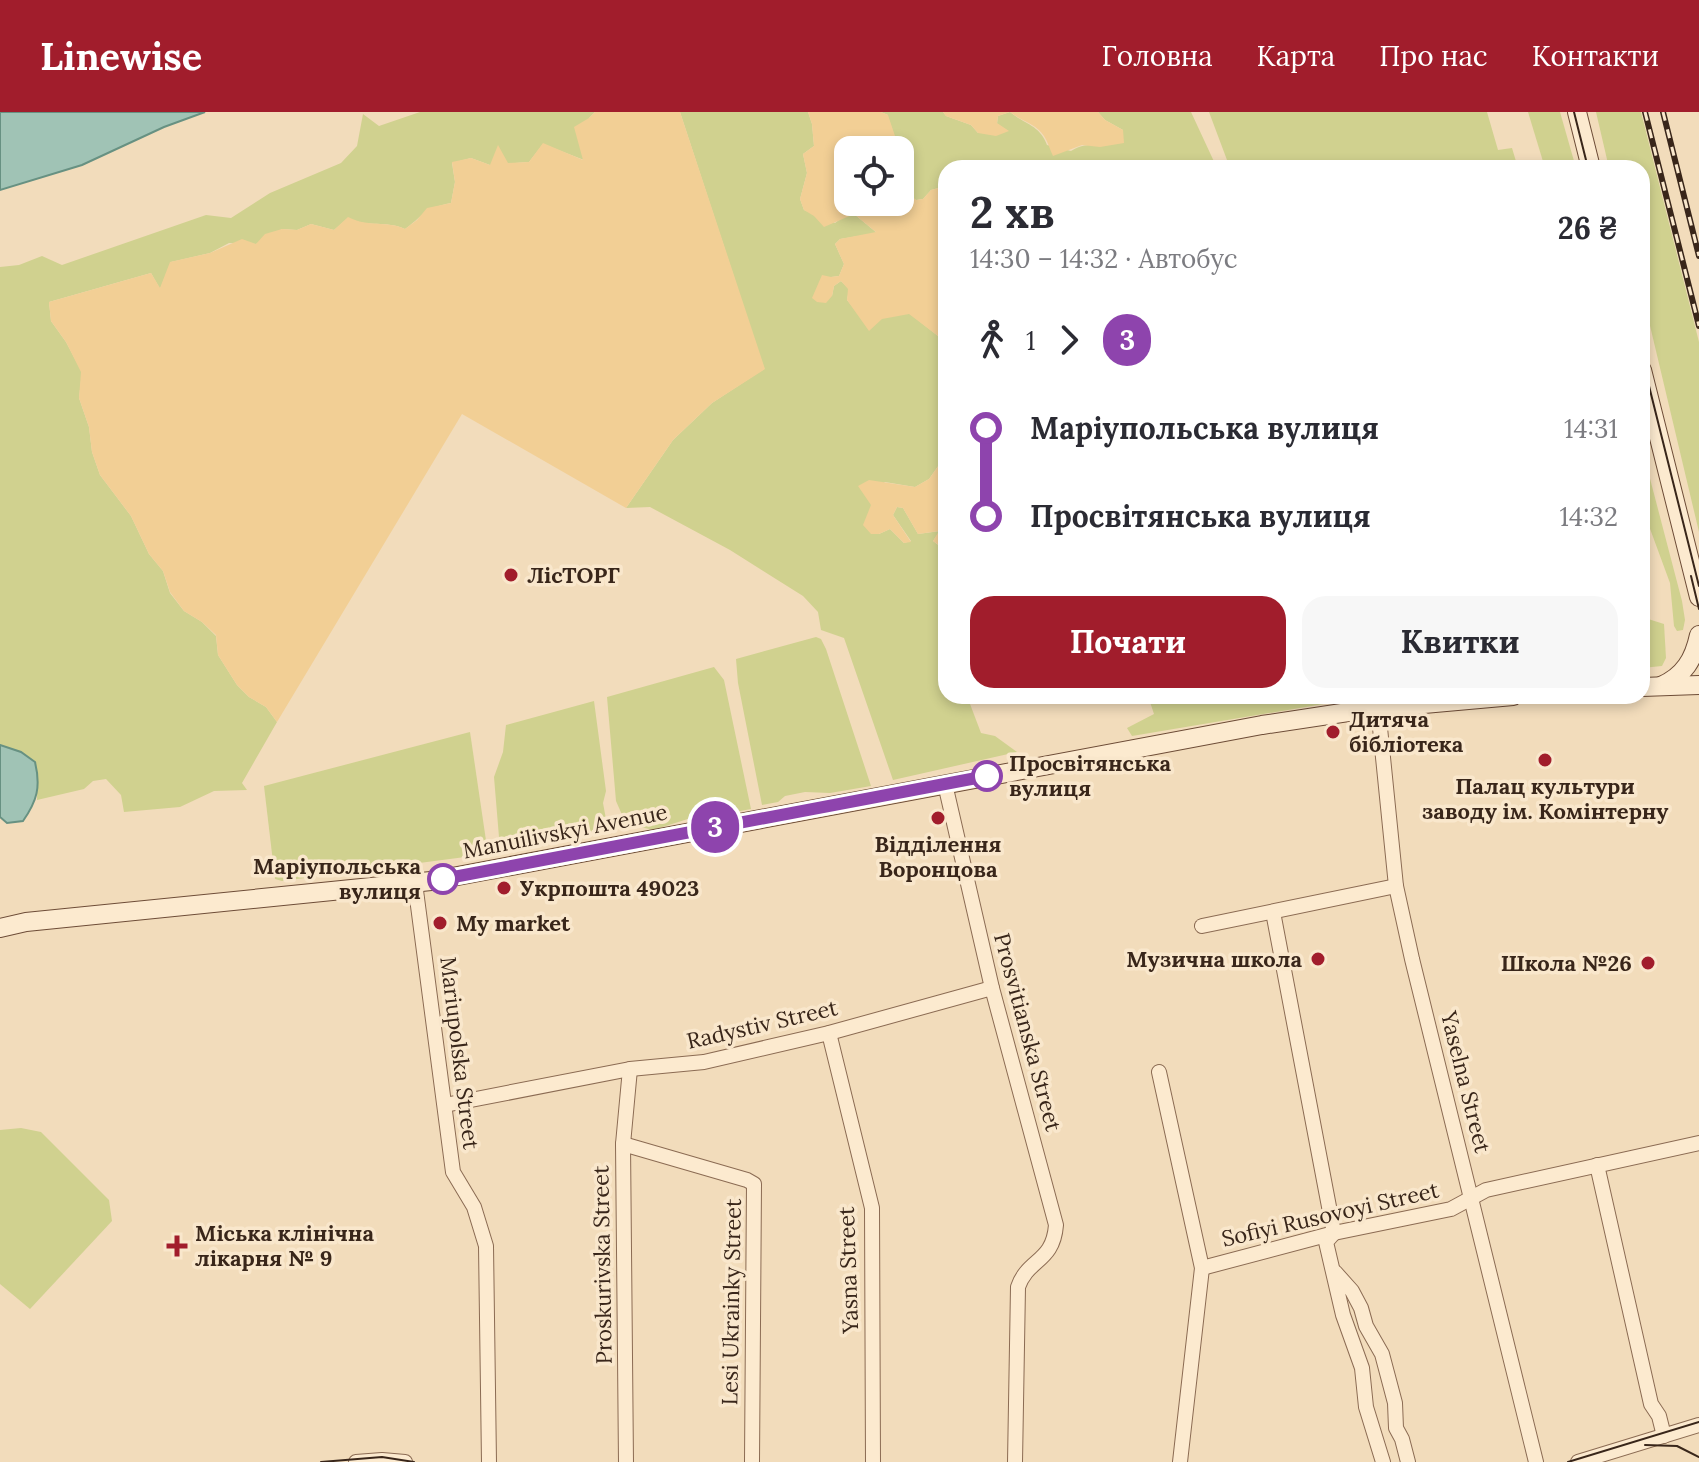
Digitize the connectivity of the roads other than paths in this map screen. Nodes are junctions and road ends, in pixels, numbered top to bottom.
1 (1577, 112) edge
2 (1589, 160) edge
3 (1650, 402) edge
4 (1699, 597) edge
5 (1699, 635) edge
6 (1686, 685) edge
7 (1650, 687) edge
8 (1423, 704) edge
9 (1378, 708) junction
10 (945, 784) junction
11 (415, 883) junction
12 (1396, 886) junction
13 (1273, 912) junction
14 (1202, 926) dead end
15 (0, 928) edge
16 (992, 988) junction
17 (829, 1033) junction
18 (630, 1069) junction
19 (1159, 1072) dead end
20 (445, 1105) junction
21 (1699, 1143) edge
22 (623, 1144) junction
23 (1597, 1165) junction
24 (1472, 1197) junction
25 (1334, 1233) junction
26 (1202, 1268) junction
27 (1333, 1270) junction
28 (1699, 1425) edge
29 (1664, 1436) junction
30 (356, 1462) edge
31 (405, 1462) edge
32 (489, 1462) edge
33 (626, 1462) edge
34 (752, 1462) edge
35 (873, 1462) edge
36 (1015, 1462) edge
37 (1180, 1462) edge
38 (1383, 1462) edge
39 (1408, 1462) edge
40 (1536, 1462) edge
41 (1578, 1462) edge

1 - 2 main road
3 - 4 main road
5 - 6 main road
6 - 7 main road
8 - 9 main road, Manuilivskyi Avenue
9 - 10 main road, Manuilivskyi Avenue
9 - 12 street, Yaselna Street
10 - 11 main road, Manuilivskyi Avenue
10 - 16 street, Prosvitianska Street
11 - 15 main road, Manuilivskyi Avenue
11 - 20 street, Mariupolska Street
12 - 13 street
12 - 24 street, Yaselna Street
13 - 14 street
13 - 25 street
16 - 17 street, Radystiv Street
16 - 36 street, Prosvitianska Street
17 - 18 street, Radystiv Street
17 - 35 street, Yasna Street
18 - 20 street, Radystiv Street
18 - 22 street, Proskurivska Street
19 - 26 street
20 - 32 street, Mariupolska Street
21 - 23 street, Sofiyi Rusovoyi Street
22 - 33 street, Proskurivska Street
22 - 34 street, Lesi Ukrainky Street
23 - 24 street, Sofiyi Rusovoyi Street
23 - 29 street
24 - 25 street, Sofiyi Rusovoyi Street
24 - 40 street, Yaselna Street
25 - 26 street, Sofiyi Rusovoyi Street
25 - 27 street
26 - 37 street
27 - 38 street
27 - 39 street
28 - 29 street
29 - 41 street
30 - 31 street

